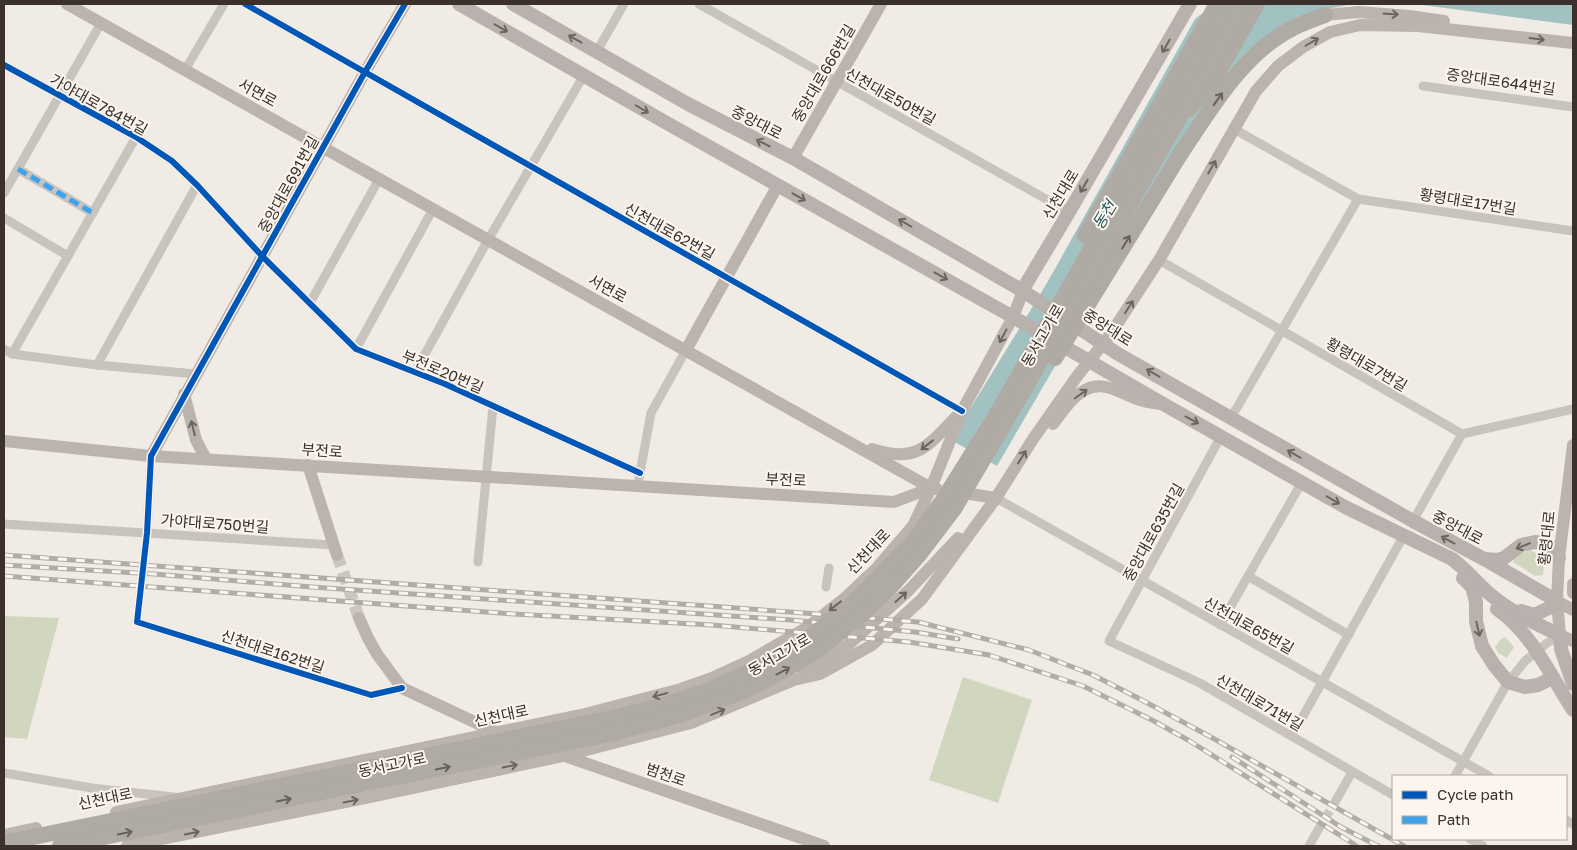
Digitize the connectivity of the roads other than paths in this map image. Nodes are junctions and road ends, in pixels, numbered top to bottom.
1 (67, 4) edge
2 (224, 4) edge
3 (245, 4) edge
4 (405, 4) edge
5 (459, 4) edge
6 (513, 4) edge
7 (624, 4) edge
8 (699, 4) edge
9 (881, 4) edge
10 (1190, 4) edge
11 (1217, 4) edge
12 (1231, 4) edge
13 (1244, 4) edge
14 (1257, 4) edge
15 (1325, 15) joint
16 (101, 23) junction
17 (1500, 35) junction
18 (1573, 44) edge
19 (597, 51) junction
20 (4, 65) edge
21 (186, 70) junction
22 (365, 72) junction
23 (584, 75) junction
24 (837, 82) junction
25 (1423, 86) dead end
26 (60, 96) junction
27 (1573, 107) edge
28 (1177, 122) junction
29 (1234, 129) junction
30 (136, 137) junction
31 (322, 147) junction
32 (793, 158) junction
33 (531, 167) junction
34 (18, 169) junction
35 (379, 179) junction
36 (197, 185) junction
37 (778, 185) junction
38 (4, 193) edge
39 (1358, 198) junction
40 (433, 209) junction
41 (1069, 212) junction
42 (93, 213) junction
43 (4, 218) edge
44 (1573, 231) edge
45 (488, 240) junction
46 (70, 252) junction
47 (262, 256) junction
48 (1159, 260) junction
49 (726, 277) junction
50 (1022, 291) junction
51 (310, 303) junction
52 (1013, 316) junction
53 (1281, 331) junction
54 (1103, 344) junction
55 (356, 349) junction
56 (686, 350) junction
57 (8, 352) edge
58 (1089, 360) junction
59 (97, 365) junction
60 (415, 372) junction
61 (196, 374) junction
62 (184, 394) junction
63 (1020, 397) junction
64 (1165, 405) junction
65 (493, 406) junction
66 (1573, 409) edge
67 (962, 411) junction
68 (1231, 418) junction
69 (1462, 434) junction
70 (1221, 436) junction
71 (1033, 439) junction
72 (846, 440) junction
73 (4, 441) edge
74 (1573, 445) edge
75 (151, 456) junction
76 (206, 459) junction
77 (308, 465) junction
78 (640, 473) junction
79 (486, 476) junction
80 (1571, 478) edge
81 (1302, 482) junction
82 (638, 486) junction
83 (931, 488) junction
84 (996, 498) junction
85 (1413, 521) junction
86 (4, 524) edge
87 (148, 533) junction
88 (1404, 535) junction
89 (910, 545) junction
90 (1428, 548) junction
91 (336, 550) joint
92 (1559, 558) junction
93 (1484, 559) junction
94 (478, 562) dead end
95 (829, 568) dead end
96 (1248, 576) junction
97 (1142, 580) junction
98 (1573, 584) edge
99 (826, 587) dead end
100 (1472, 587) junction
101 (1573, 593) edge
102 (1557, 601) junction
103 (1504, 604) junction
104 (1573, 610) edge
105 (359, 618) tunnel mouth
106 (137, 622) dead end
107 (1220, 625) junction
108 (1349, 634) junction
109 (1560, 635) junction
110 (1109, 641) joint
111 (1573, 641) edge
112 (1536, 651) junction
113 (1552, 678) junction
114 (1322, 682) junction
115 (1508, 682) junction
116 (1573, 684) edge
117 (402, 688) junction
118 (1573, 710) edge
119 (496, 733) junction
120 (1292, 736) junction
121 (563, 756) junction
122 (1464, 762) junction
123 (1352, 772) junction
124 (4, 773) edge
125 (1456, 775) edge
126 (1487, 775) edge
127 (1392, 794) edge
128 (183, 798) junction
129 (1334, 804) tunnel mouth
130 (1318, 830) tunnel mouth
131 (4, 835) edge
132 (1472, 840) edge
133 (4, 843) edge
134 (60, 846) edge
135 (127, 846) edge
136 (824, 846) edge
137 (1309, 846) edge
138 (1483, 846) edge

1 - 16 main road, 서면로
2 - 21 street
3 - 22 street, 신천대로62번길
4 - 22 main road, 중앙대로691번길
5 -> 23 main road, 중앙대로
19 -> 6 main road, 중앙대로
7 - 19 street
8 - 24 street, 신천대로50번길
9 - 24 main road, 중앙대로666번길
10 -> 41 main road, 신천대로
11 - 89 highway, bridge
12 - 89 highway, 동서고가로, bridge
13 - 28 highway, 동서고가로, bridge
14 - 28 highway, bridge
15 -> 17 main road
63 -> 15 highway, bridge
16 - 21 main road, 서면로
16 - 26 street
17 -> 18 main road
29 -> 17 main road
32 -> 19 main road, 중앙대로
20 - 26 street, 가야대로784번길
21 - 31 main road, 서면로
22 - 31 main road, 중앙대로691번길
22 - 33 street, 신천대로62번길
23 - 33 street
23 -> 37 main road, 중앙대로
24 - 32 main road, 중앙대로666번길
24 - 41 street, 신천대로50번길
25 - 27 street, 중앙대로644번길
26 - 30 street, 가야대로784번길
26 - 34 street
28 - 63 highway, 동서고가로, bridge
29 - 39 street, 황령대로17번길
48 -> 29 main road
30 - 36 street, 가야대로784번길
30 - 42 street, 가야대로784번길
31 - 35 main road, 서면로
31 - 47 main road, 중앙대로691번길
50 -> 32 main road, 중앙대로
33 - 45 street
33 - 49 street, 신천대로62번길
34 - 38 street
34 - 42 street
35 - 40 main road, 서면로
35 - 51 street
36 - 47 street, 가야대로784번길
36 - 59 street
37 - 49 main road
37 -> 52 main road, 중앙대로
39 - 44 street, 황령대로17번길
39 - 53 street
40 - 45 main road, 서면로
40 - 55 street
41 - 50 main road, 신천대로
42 - 46 street, 가야대로784번길
43 - 46 street
45 - 56 main road, 서면로
45 - 60 street, 부전로20번길
46 - 57 street, 가야대로784번길
47 - 51 street, 부전로20번길
47 - 61 main road, 중앙대로691번길
48 - 53 street, 황령대로7번길
54 -> 48 main road
49 - 56 main road
49 - 67 street, 신천대로62번길
50 - 52 main road, 신천대로
50 - 54 main road, 중앙대로, bridge
51 - 55 street, 부전로20번길
52 - 58 main road, 중앙대로, bridge
52 -> 67 main road, 신천대로
53 - 68 street
53 - 69 street, 황령대로7번길
54 - 58 main road
68 -> 54 main road, 중앙대로
55 - 60 street, 부전로20번길
56 - 72 main road, 서면로
56 - 78 street
57 - 59 street
58 - 64 main road, 중앙대로
58 - 71 main road
59 - 61 street
60 - 65 street, 부전로20번길
61 - 62 main road, 중앙대로691번길
62 - 75 main road, 중앙대로691번길
76 -> 62 main road
134 -> 63 highway, 동서고가로, bridge
64 -> 70 main road, 중앙대로
71 -> 64 main road
65 - 78 street, 부전로20번길
65 - 79 street
66 - 69 street
67 -> 72 main road, 서면로
67 - 83 main road, 신천대로
85 -> 68 main road, 중앙대로
69 - 85 street
70 - 81 main road, 중앙대로
70 - 97 street, 중앙대로635번길
84 -> 71 main road
72 - 83 main road, 서면로
73 - 75 main road, 부전로
74 - 80 main road, 황령대로
75 - 76 main road, 부전로
75 - 87 street
76 - 77 main road, 부전로
77 - 79 main road, 부전로
77 - 91 main road
78 - 82 street
79 - 82 main road, 부전로
79 - 94 street
80 - 92 main road, 황령대로
81 -> 88 main road, 중앙대로
81 - 96 street
82 - 83 main road, 부전로
83 - 84 main road
83 -> 119 main road, 신천대로
84 - 97 street, 신천대로65번길
121 -> 84 main road
93 -> 85 main road, 중앙대로
86 - 87 street, 가야대로750번길
87 - 91 street, 가야대로750번길
88 - 90 main road, 중앙대로
88 - 108 street
89 - 133 highway, 동서고가로, bridge
90 - 100 main road
90 - 103 main road, 중앙대로
92 -> 93 main road
92 - 102 main road, 황령대로
93 - 102 main road, 중앙대로
95 - 99 street
96 - 107 street
96 - 108 street
97 - 107 street, 신천대로65번길
97 - 110 street, 중앙대로635번길
98 - 101 main road
100 - 112 main road
100 -> 115 main road
102 - 103 main road, 중앙대로
102 - 104 main road
102 - 109 main road, 황령대로
103 - 109 main road, 중앙대로
105 - 117 main road
106 - 117 street, 신천대로162번길
107 - 114 street, 신천대로65번길
108 - 114 street
109 - 111 main road
109 - 112 street
109 - 116 main road
110 - 120 street, 신천대로71번길
112 - 113 main road
112 - 115 street
113 - 115 main road
113 - 118 main road
114 - 120 street
114 - 122 street, 신천대로65번길
115 - 122 street
117 - 119 main road, 범천로
119 - 121 main road, 범천로
119 - 128 main road, 신천대로
120 - 123 street, 신천대로71번길
135 -> 121 main road
121 - 136 main road, 범천로
122 - 125 street
122 - 126 street, 신천대로65번길
123 - 127 street, 신천대로71번길
123 - 129 street
124 - 128 street
128 - 131 main road, 신천대로
130 - 137 street
132 - 138 street

